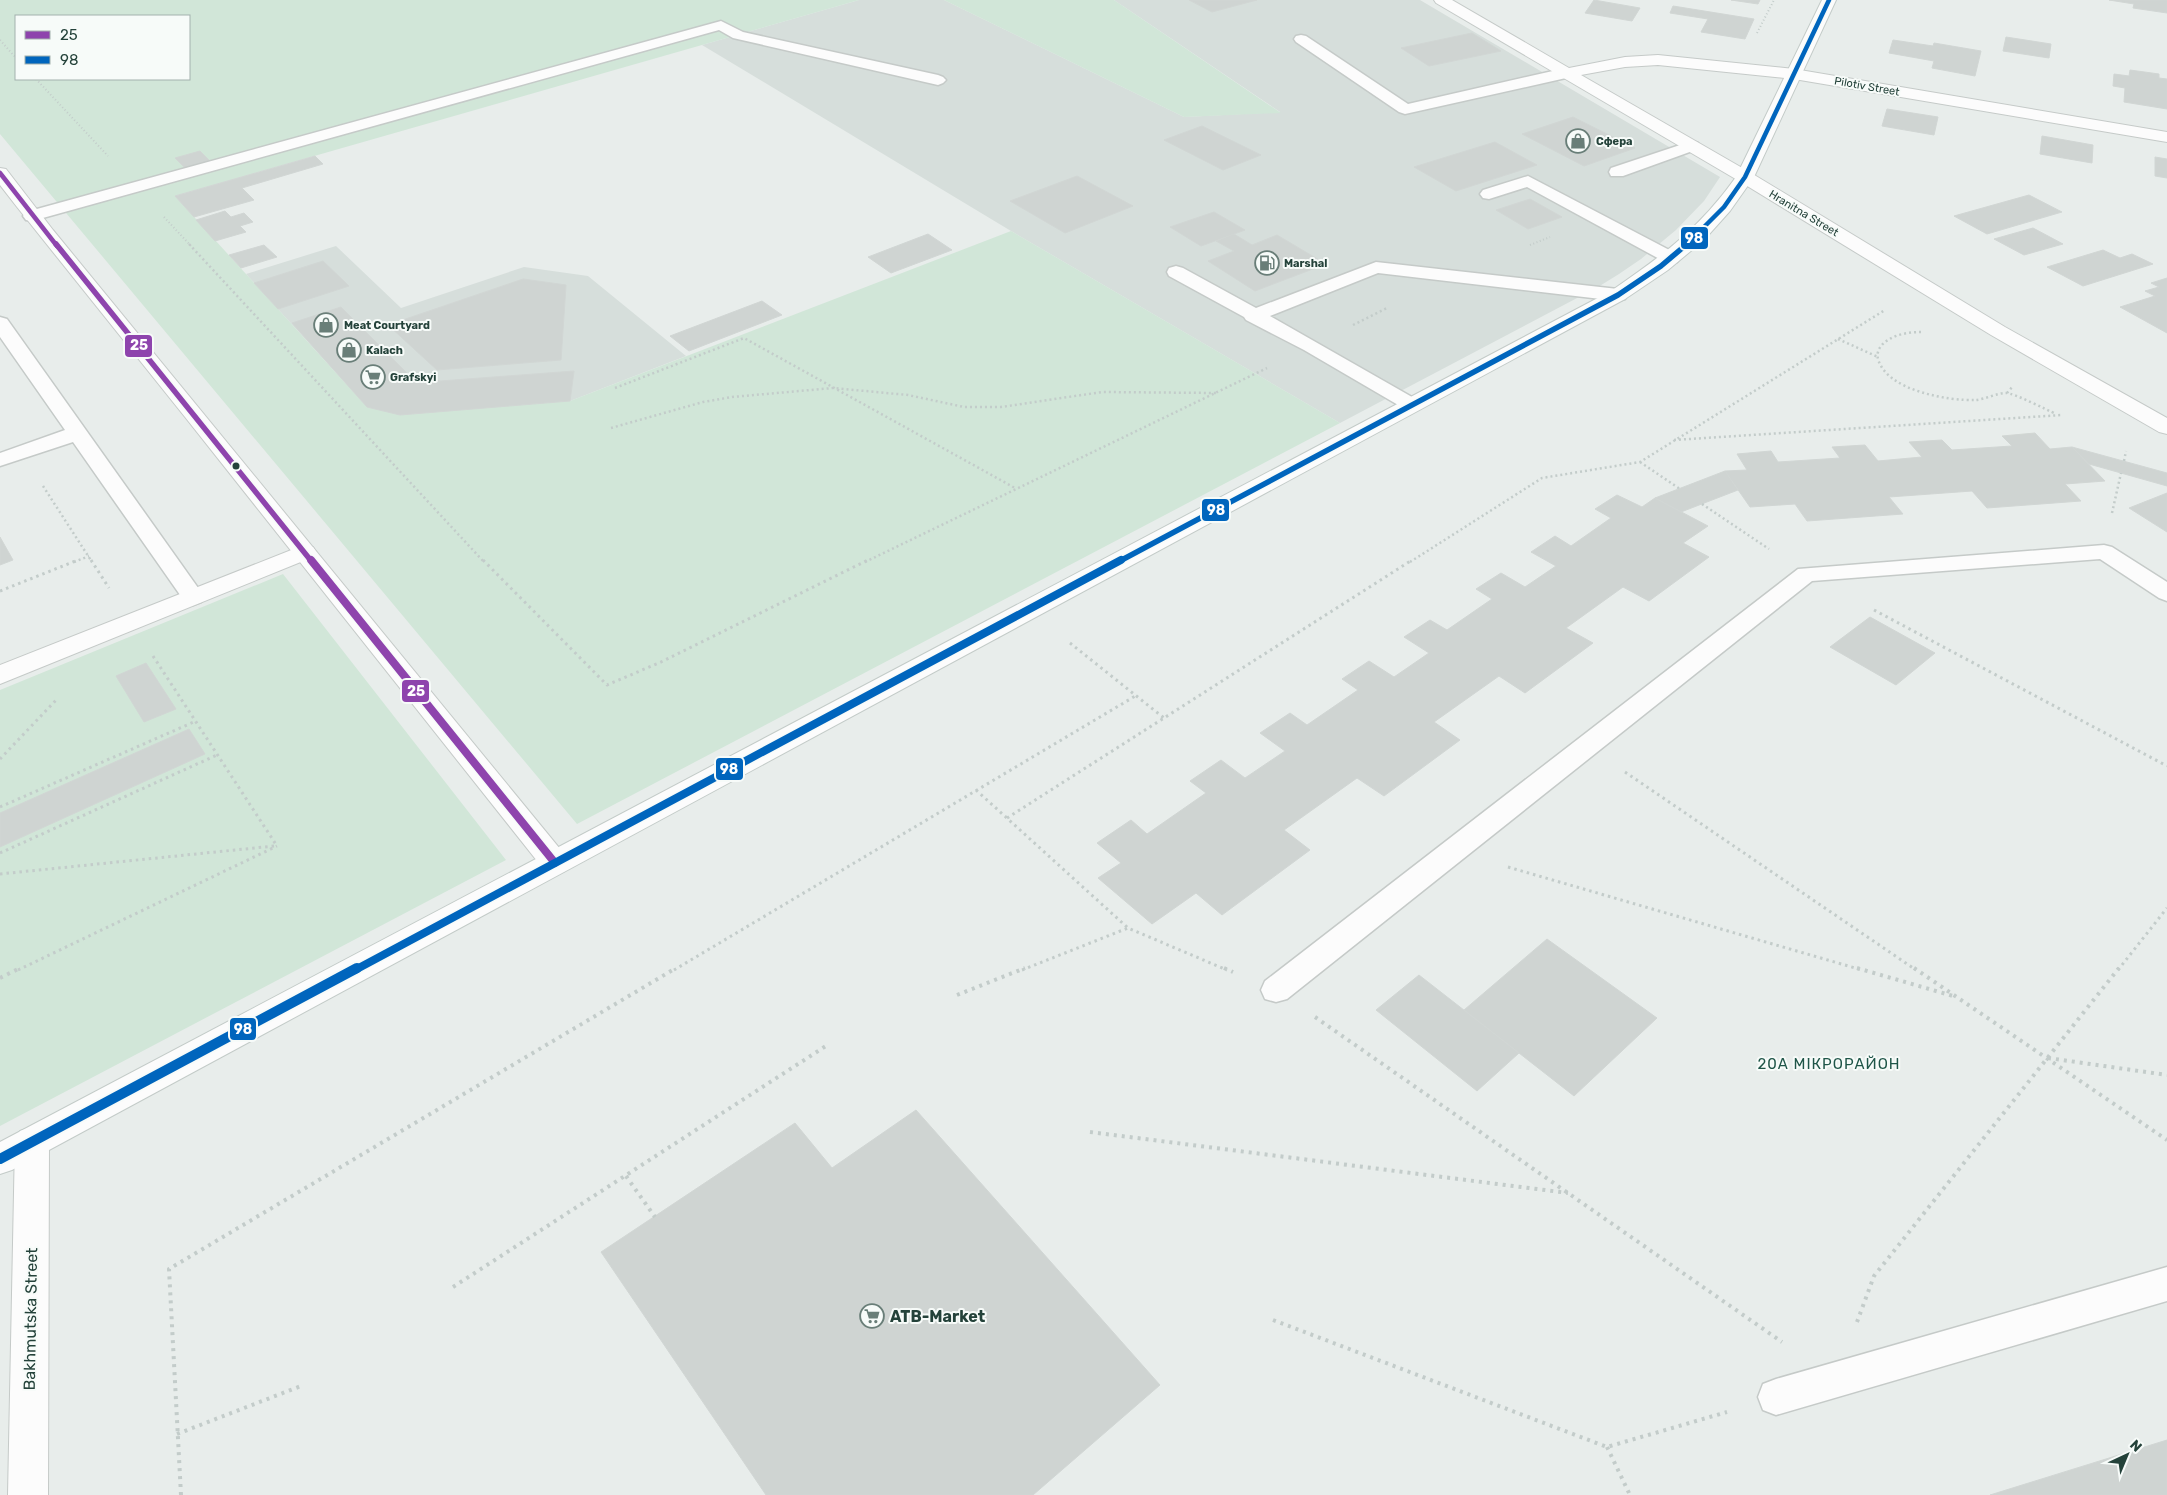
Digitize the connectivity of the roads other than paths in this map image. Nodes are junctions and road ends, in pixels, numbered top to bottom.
1 (1441, 0) edge
2 (1830, 0) edge
3 (1301, 39) dead end
4 (1566, 73) junction
5 (1794, 74) junction
6 (938, 80) dead end
7 (2167, 137) edge
8 (1692, 146) junction
9 (1617, 172) dead end
10 (0, 173) edge
11 (1744, 177) junction
12 (1488, 194) dead end
13 (32, 216) junction
14 (1670, 258) junction
15 (1176, 272) dead end
16 (1618, 295) junction
17 (1253, 316) junction
18 (0, 323) edge
19 (1412, 405) junction
20 (2167, 427) edge
21 (77, 433) junction
22 (0, 460) edge
23 (304, 552) junction
24 (2167, 593) edge
25 (193, 597) junction
26 (0, 675) edge
27 (555, 863) junction
28 (1276, 990) road end
29 (32, 1142) junction
30 (0, 1159) edge
31 (2167, 1284) edge
32 (1776, 1397) road end
33 (28, 1495) edge

1 - 4 street, Hranitna Street
2 - 5 street
3 - 4 lane
4 - 5 street, Pilotiv Street
4 - 8 street, Hranitna Street
5 - 7 street, Pilotiv Street
5 - 11 street
6 - 13 lane
8 - 9 lane
8 - 11 street, Hranitna Street
10 - 13 street
11 - 14 street
11 - 20 street, Hranitna Street
12 - 14 lane
13 - 23 street
14 - 16 street
15 - 17 lane
16 - 17 lane
16 - 19 street
17 - 19 lane
18 - 21 lane
19 - 27 street
21 - 22 lane
21 - 25 lane
23 - 25 street
23 - 27 street
24 - 28 lane
25 - 26 street
27 - 29 street
29 - 30 street
29 - 33 street, Bakhmutska Street
31 - 32 lane

